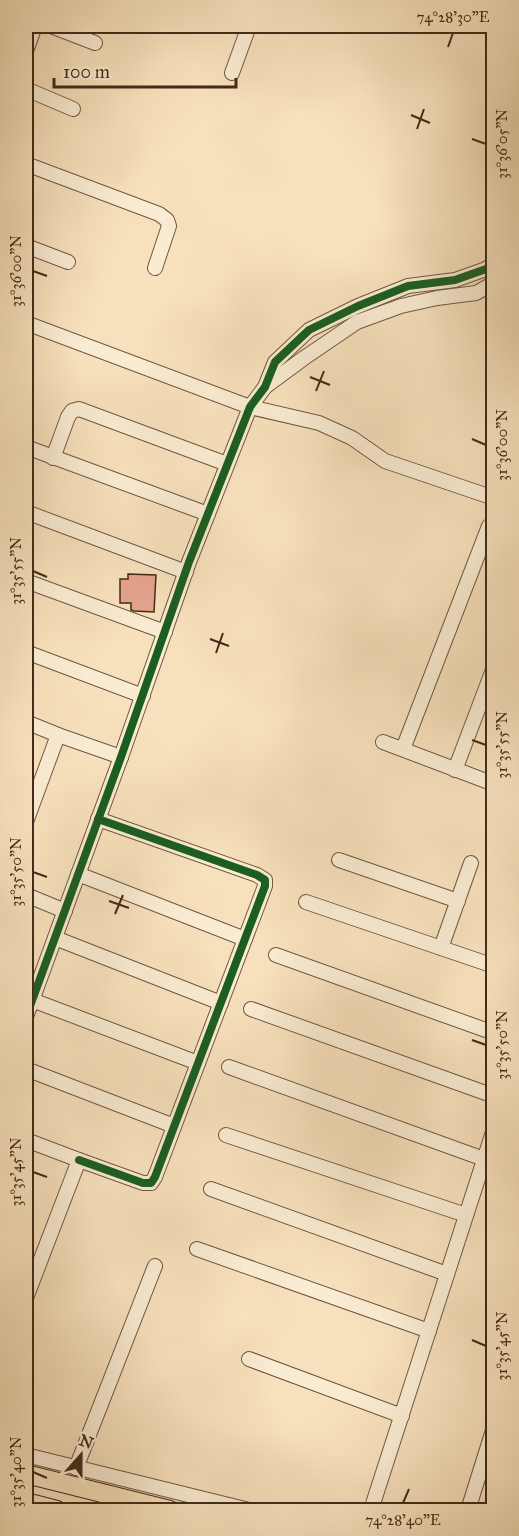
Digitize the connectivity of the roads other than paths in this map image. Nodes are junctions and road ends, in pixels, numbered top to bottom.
1 (35, 26) edge
2 (51, 26) edge
3 (244, 27) edge
4 (95, 43) dead end
5 (26, 51) edge
6 (232, 73) dead end
7 (26, 89) edge
8 (73, 109) dead end
9 (26, 164) edge
10 (26, 246) edge
11 (68, 262) dead end
12 (494, 263) edge
13 (155, 268) dead end
14 (494, 283) edge
15 (26, 323) edge
16 (265, 387) junction
17 (250, 407) junction
18 (26, 447) edge
19 (53, 458) junction
20 (227, 464) junction
21 (494, 498) edge
22 (26, 512) edge
23 (208, 514) junction
24 (489, 526) dead end
25 (186, 572) junction
26 (26, 581) edge
27 (165, 632) junction
28 (26, 652) edge
29 (494, 668) edge
30 (143, 696) junction
31 (26, 722) edge
32 (58, 735) junction
33 (383, 742) dead end
34 (403, 749) junction
35 (121, 757) junction
36 (455, 770) junction
37 (494, 784) edge
38 (98, 819) junction
39 (26, 822) edge
40 (339, 860) dead end
41 (471, 863) dead end
42 (78, 874) junction
43 (26, 895) edge
44 (458, 901) junction
45 (306, 902) dead end
46 (65, 910) junction
47 (55, 938) junction
48 (245, 939) junction
49 (441, 948) junction
50 (276, 955) dead end
51 (494, 966) edge
52 (32, 1000) junction
53 (220, 1003) junction
54 (251, 1010) dead end
55 (26, 1017) edge
56 (494, 1033) edge
57 (198, 1063) junction
58 (229, 1067) dead end
59 (26, 1069) edge
60 (494, 1096) edge
61 (174, 1126) junction
62 (494, 1129) edge
63 (226, 1135) dead end
64 (26, 1140) edge
65 (484, 1159) junction
66 (79, 1160) junction
67 (211, 1189) dead end
68 (466, 1215) junction
69 (197, 1249) dead end
70 (155, 1266) dead end
71 (447, 1274) junction
72 (26, 1298) edge
73 (429, 1331) junction
74 (249, 1359) dead end
75 (402, 1416) junction
76 (494, 1427) edge
77 (26, 1455) edge
78 (76, 1468) junction
79 (26, 1474) edge
80 (26, 1502) edge
81 (57, 1510) edge
82 (170, 1510) edge
83 (249, 1510) edge
84 (371, 1510) edge
85 (468, 1510) edge

1 - 5 street
2 - 4 street
3 - 6 street
7 - 8 street
9 - 13 street
10 - 11 street
12 - 16 street
14 - 16 street
15 - 17 street
16 - 17 street
17 - 20 street
17 - 21 street
18 - 19 street
19 - 20 street
19 - 23 street
20 - 23 street
22 - 25 street
23 - 25 street
24 - 34 street
25 - 27 street
26 - 27 street
27 - 30 street
28 - 30 street
29 - 36 street
30 - 35 street
31 - 32 street
32 - 35 street
32 - 39 street
33 - 34 street
34 - 36 street
35 - 38 street
36 - 37 street
38 - 42 street
38 - 48 street
40 - 44 street
41 - 44 street
42 - 46 street
42 - 48 street
43 - 46 street
44 - 49 street
45 - 49 street
46 - 47 street
47 - 52 street
47 - 53 street
48 - 53 street
49 - 51 street
50 - 56 street
52 - 55 street
52 - 57 street
53 - 57 street
54 - 60 street
57 - 61 street
58 - 65 street
59 - 61 street
61 - 66 street
62 - 65 street
63 - 68 street
64 - 66 street
65 - 68 street
66 - 72 street
67 - 71 street
68 - 71 street
69 - 73 street
70 - 78 street
71 - 73 street
73 - 75 street
74 - 75 street
75 - 84 street
76 - 85 street
77 - 78 street
78 - 83 street
79 - 82 highway
80 - 81 highway

